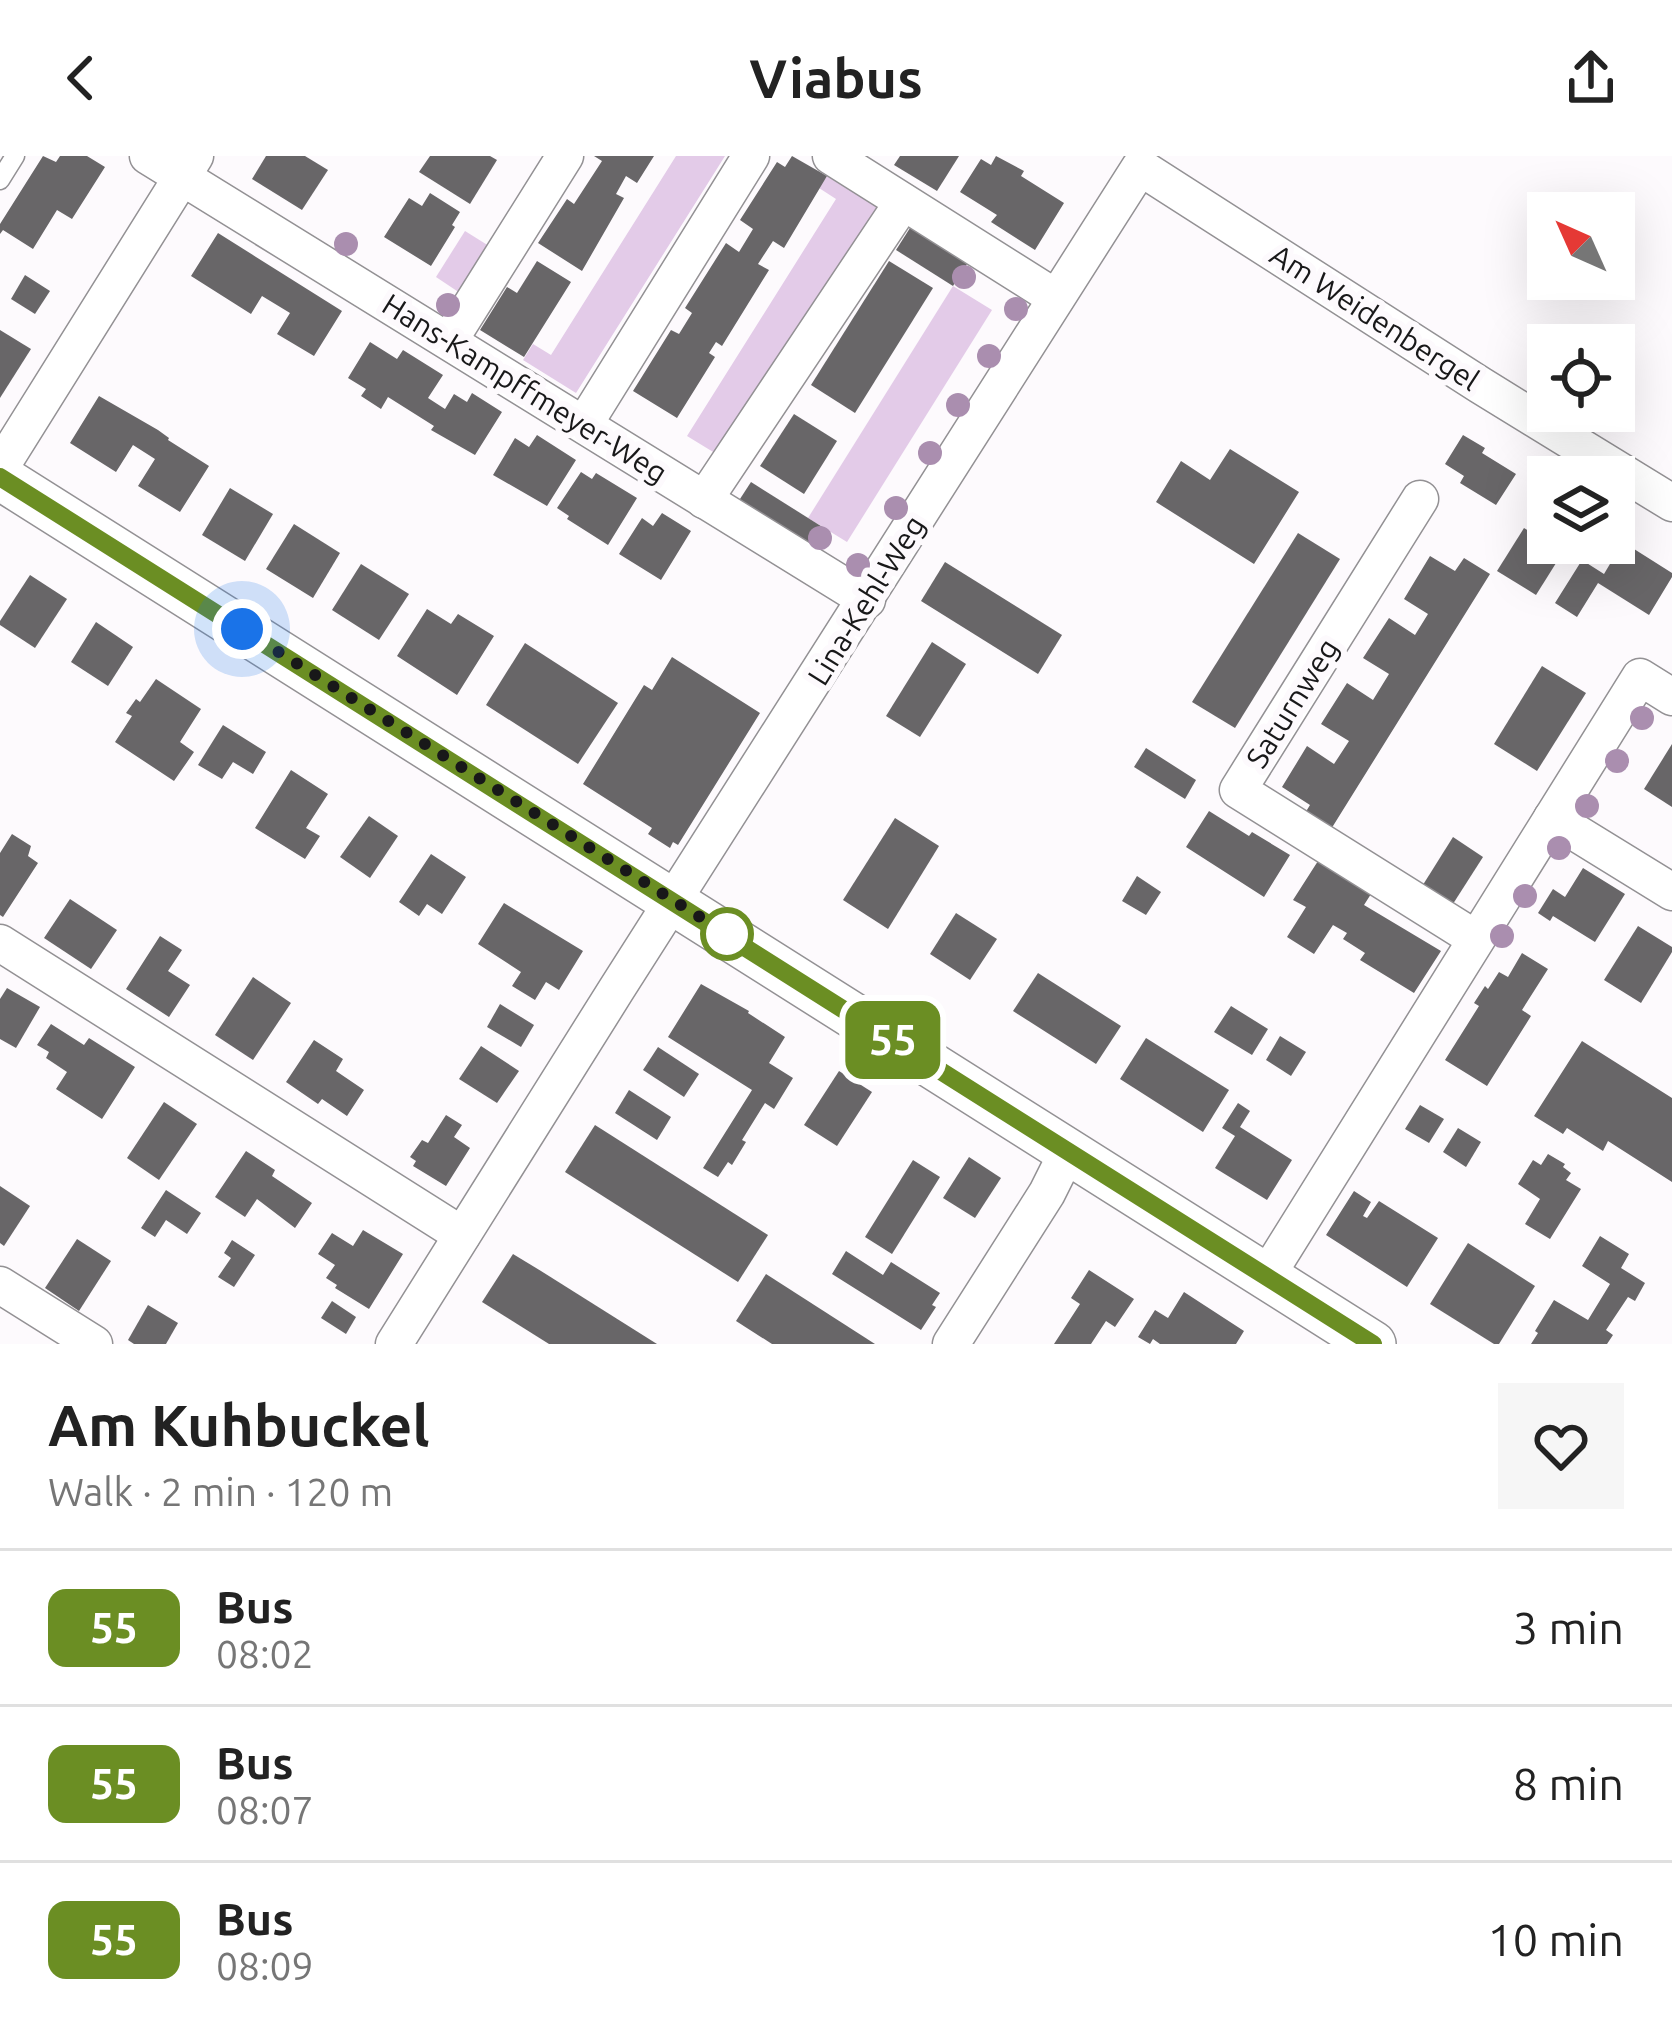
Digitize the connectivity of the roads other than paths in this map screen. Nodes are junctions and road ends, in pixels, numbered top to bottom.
1 (15, 156) edge
2 (148, 156) edge
3 (565, 156) edge
4 (751, 156) edge
5 (831, 156) edge
6 (189, 167) edge
7 (1140, 167) joint
8 (0, 180) edge
9 (903, 202) junction
10 (1056, 298) junction
11 (449, 340) junction
12 (585, 423) junction
13 (0, 472) edge
14 (1420, 499) dead end
15 (704, 500) junction
16 (1672, 503) edge
17 (867, 599) junction
18 (1672, 697) edge
19 (1552, 818) junction
20 (1672, 892) edge
21 (673, 901) junction
22 (1475, 939) junction
23 (0, 943) edge
24 (1068, 1151) junction
25 (462, 1234) junction
26 (1266, 1277) junction
27 (0, 1285) edge
28 (94, 1344) edge
29 (394, 1344) edge
30 (951, 1344) edge
31 (1373, 1344) edge

1 - 8 lane
2 - 6 street, Hans-Kampffmeyer-Weg
3 - 11 street
4 - 12 street
5 - 9 street
6 - 11 street, Hans-Kampffmeyer-Weg
6 - 13 street
7 - 10 street, Lina-Kehl-Weg
7 - 16 street, Am Weidenbergel
9 - 10 street
9 - 15 street
10 - 17 street, Lina-Kehl-Weg
11 - 12 street, Hans-Kampffmeyer-Weg
12 - 15 street, Hans-Kampffmeyer-Weg
13 - 21 street
14 - 22 street, Saturnweg
15 - 17 street, Hans-Kampffmeyer-Weg
17 - 21 street, Lina-Kehl-Weg
18 - 19 street
19 - 20 street
19 - 22 street
21 - 24 street
21 - 25 street, Lina-Kehl-Weg
22 - 26 street
23 - 25 street
24 - 26 street
24 - 30 street
25 - 29 street, Lina-Kehl-Weg
26 - 31 street
27 - 28 street

